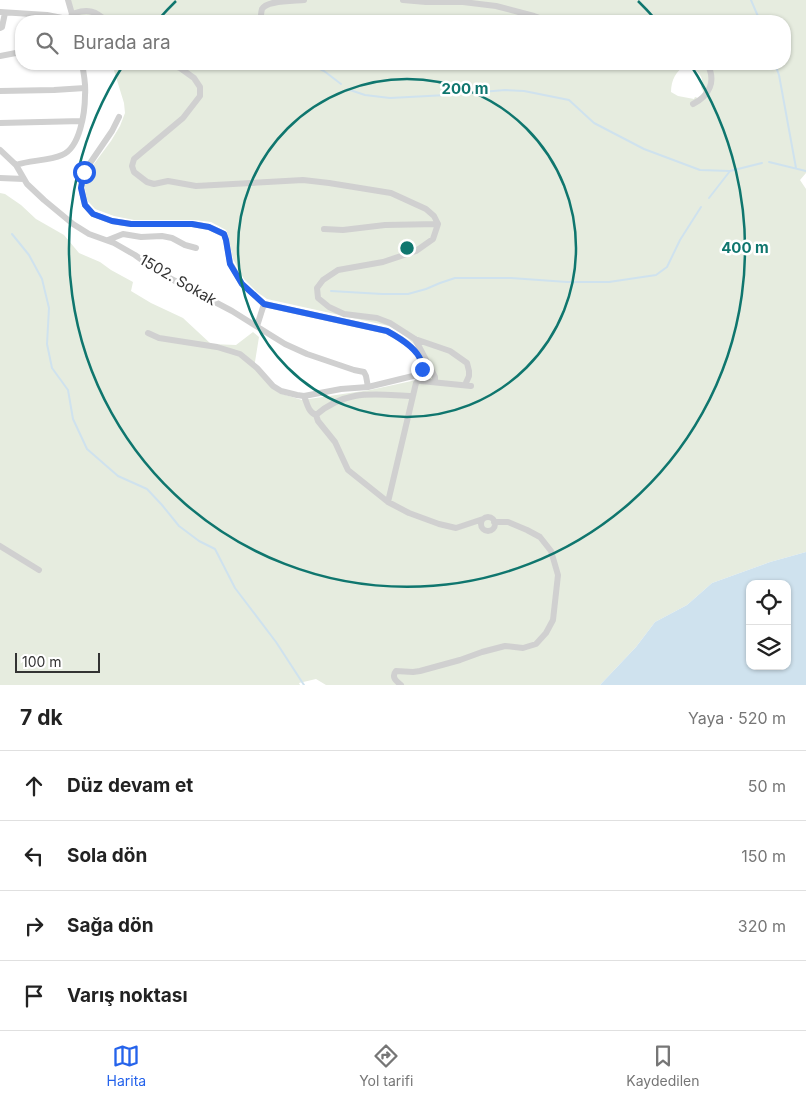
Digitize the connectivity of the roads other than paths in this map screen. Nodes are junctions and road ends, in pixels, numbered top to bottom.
1 (68, 0) edge
2 (304, 0) edge
3 (403, 0) edge
4 (2, 13) edge
5 (48, 15) edge
6 (72, 15) edge
7 (74, 15) edge
8 (98, 15) edge
9 (261, 15) edge
10 (527, 15) edge
11 (0, 28) edge
12 (15, 53) edge
13 (0, 56) edge
14 (83, 70) edge
15 (183, 70) edge
16 (710, 70) edge
17 (85, 88) junction
18 (0, 91) edge
19 (693, 104) dead end
20 (119, 117) dead end
21 (82, 121) junction
22 (0, 123) edge
23 (0, 150) edge
24 (16, 165) junction
25 (0, 178) edge
26 (24, 179) junction
27 (131, 224) junction
28 (438, 224) junction
29 (324, 229) dead end
30 (123, 234) junction
31 (108, 240) junction
32 (196, 248) dead end
33 (264, 304) junction
34 (257, 326) junction
35 (148, 333) dead end
36 (415, 339) junction
37 (435, 382) junction
38 (368, 386) junction
39 (304, 396) junction
40 (413, 396) junction
41 (316, 415) junction
42 (388, 502) junction
43 (483, 519) junction
44 (494, 522) junction
45 (0, 546) edge
46 (39, 570) dead end
47 (400, 685) edge

1 - 6 street
2 - 9 street
3 - 10 street
4 - 5 street
4 - 11 street
7 - 8 street
12 - 13 street
14 - 17 street
15 - 28 street
16 - 19 street
17 - 18 street
17 - 21 street
20 - 27 street
21 - 22 street
21 - 24 street
23 - 24 street, 1502. Sokak
24 - 26 street, 1502. Sokak
25 - 26 street
26 - 31 street, 1502. Sokak
27 - 30 street
27 - 33 street
28 - 29 street
28 - 36 street
30 - 31 street
30 - 32 street
31 - 34 street, 1502. Sokak
33 - 34 street
33 - 38 street
34 - 38 street, 1502. Sokak
35 - 39 street
36 - 37 street
36 - 37 street
37 - 40 street
38 - 39 street
39 - 41 street
40 - 41 street
40 - 42 street
41 - 42 street
42 - 43 street
43 - 44 street
43 - 44 street
44 - 47 street
45 - 46 street

